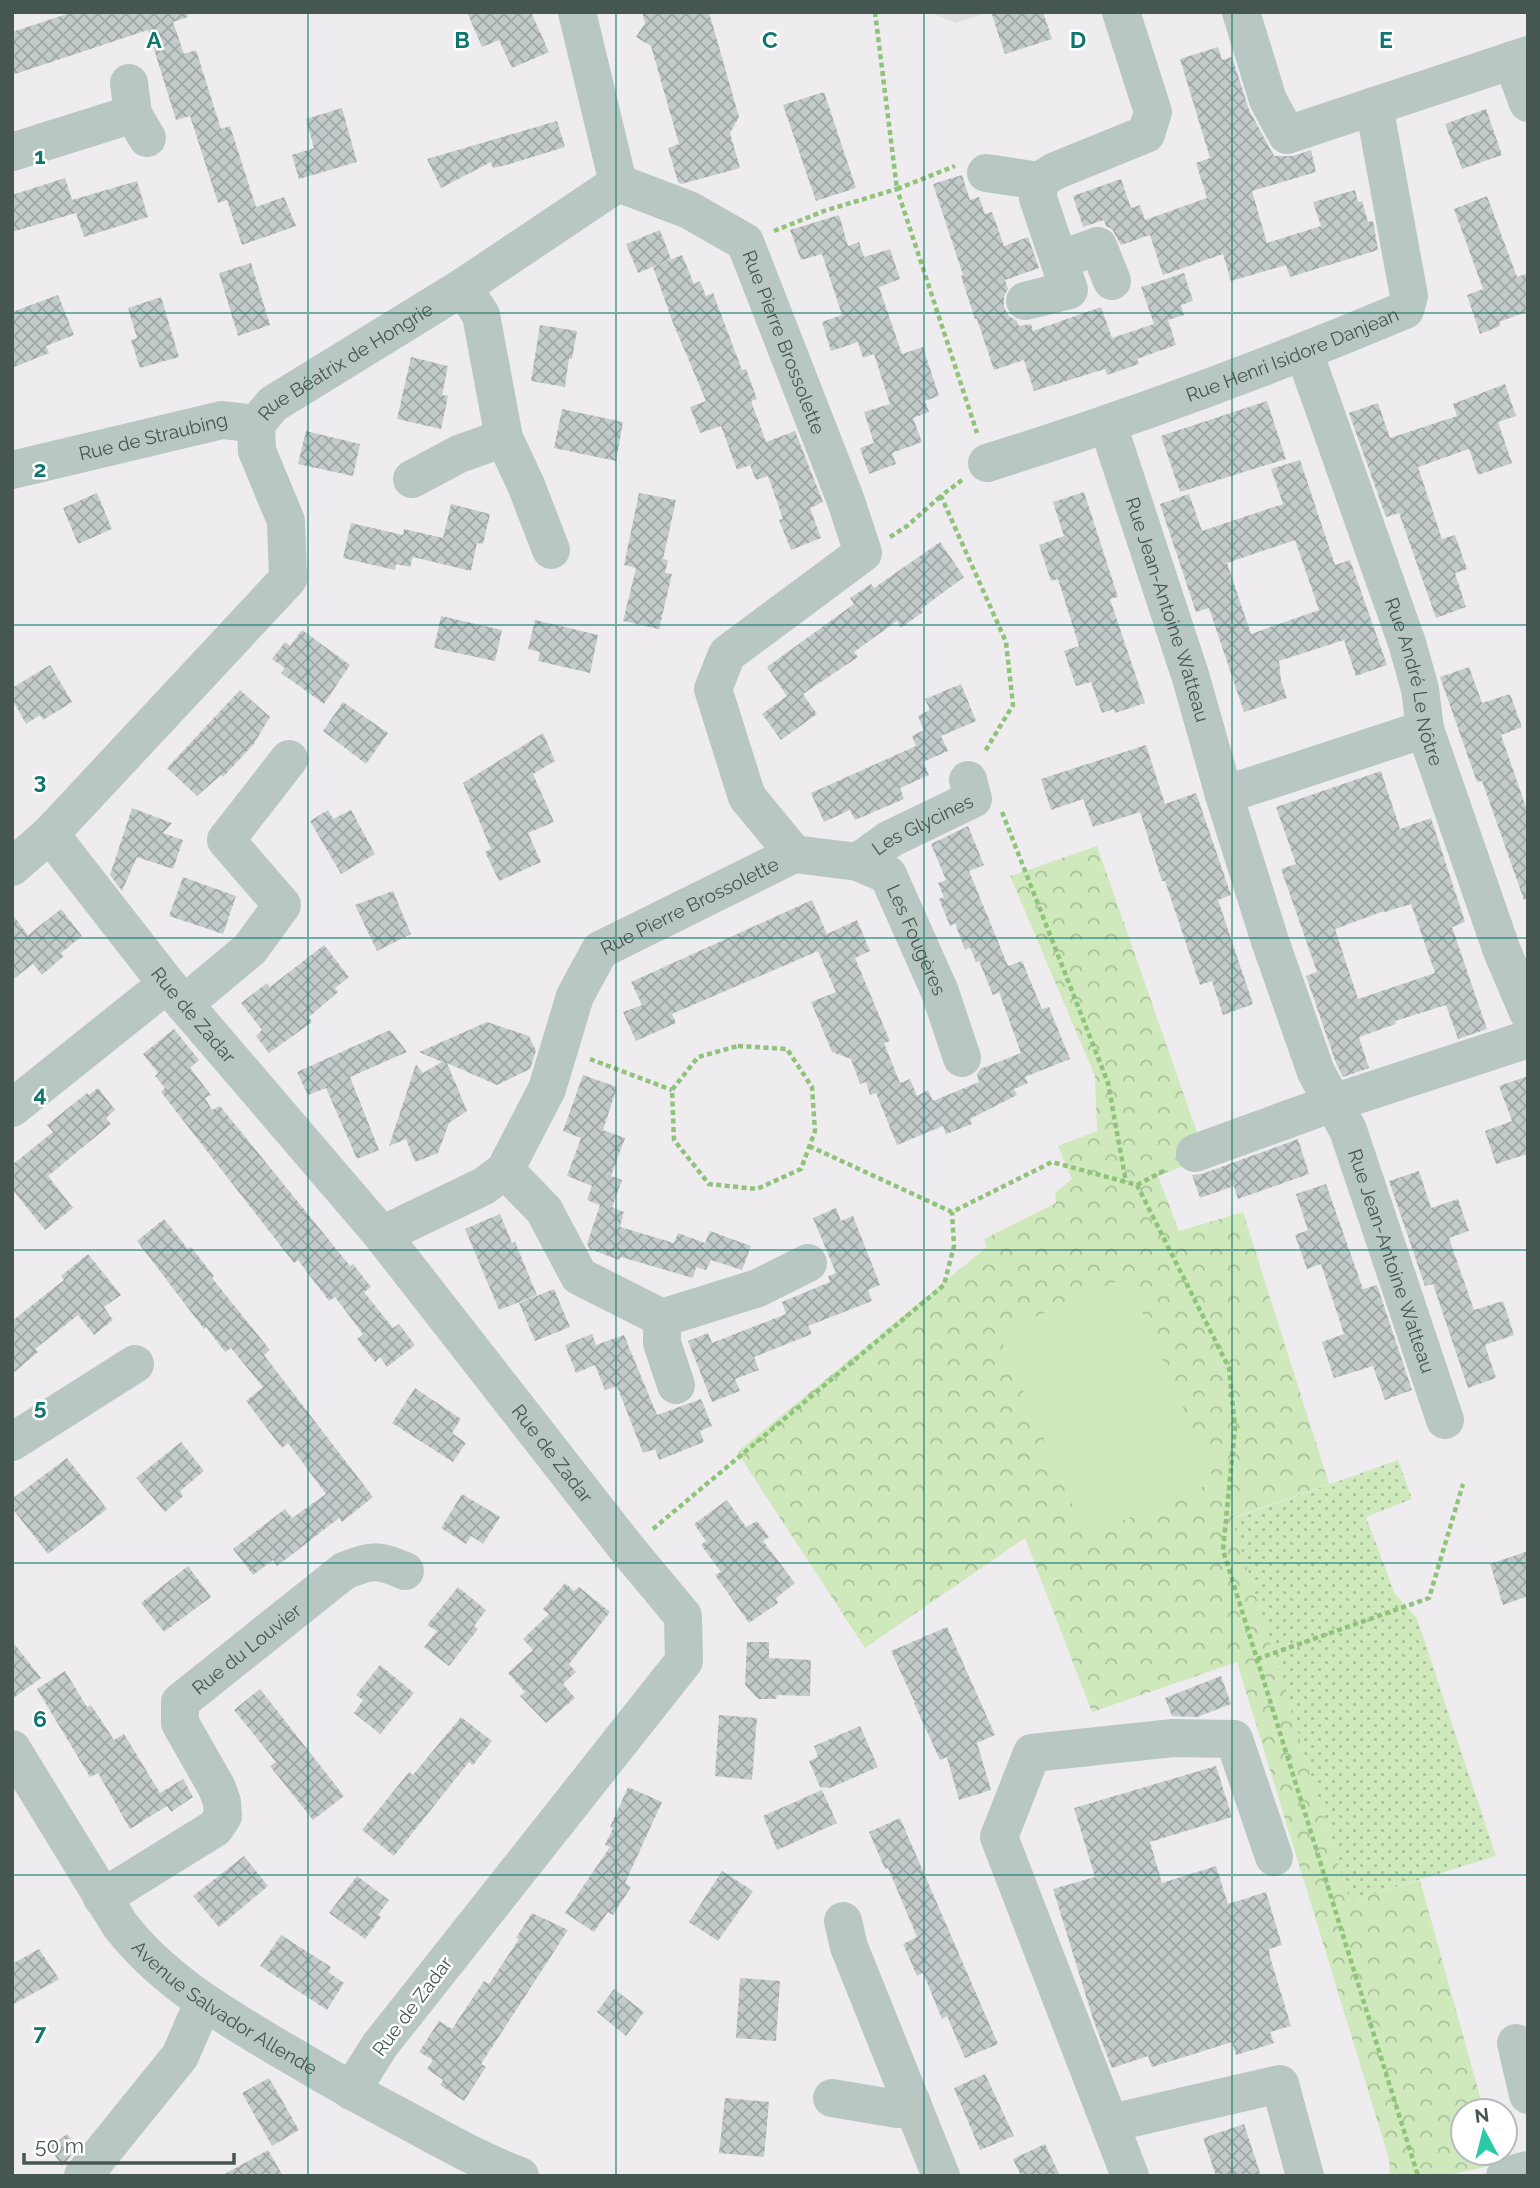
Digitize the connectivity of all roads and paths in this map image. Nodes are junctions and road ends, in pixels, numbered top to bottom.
1 (578, 12) edge
2 (875, 12) edge
3 (1121, 12) edge
4 (1241, 12) edge
5 (1520, 58) edge
6 (1528, 103) edge
7 (1374, 106) junction
8 (136, 111) dead end
9 (12, 152) edge
10 (986, 173) joint
11 (1038, 181) junction
12 (618, 183) junction
13 (897, 189) junction
14 (745, 242) junction
15 (1064, 275) junction
16 (1125, 277) dead end
17 (463, 287) junction
18 (1025, 301) dead end
19 (1304, 352) junction
20 (256, 424) junction
21 (1108, 425) junction
22 (504, 438) junction
23 (987, 463) junction
24 (12, 470) edge
25 (412, 479) dead end
26 (941, 495) junction
27 (551, 550) dead end
28 (863, 553) junction
29 (1425, 729) junction
30 (289, 759) dead end
31 (968, 780) joint
32 (1224, 794) junction
33 (1001, 811) dead end
34 (50, 834) junction
35 (794, 854) junction
36 (859, 862) junction
37 (12, 867) edge
38 (176, 994) junction
39 (1528, 1012) edge
40 (1528, 1039) edge
41 (559, 1048) junction
42 (962, 1058) dead end
43 (672, 1090) junction
44 (1333, 1103) junction
45 (12, 1108) edge
46 (810, 1146) junction
47 (1195, 1153) dead end
48 (505, 1170) junction
49 (1126, 1182) junction
50 (952, 1212) junction
51 (382, 1235) junction
52 (808, 1263) dead end
53 (663, 1318) junction
54 (135, 1364) dead end
55 (676, 1385) dead end
56 (1445, 1420) dead end
57 (12, 1442) edge
58 (1463, 1484) dead end
59 (628, 1549) junction
60 (405, 1571) dead end
61 (1257, 1659) junction
62 (12, 1749) edge
63 (1274, 1857) dead end
64 (102, 1898) junction
65 (843, 1921) dead end
66 (203, 2003) junction
67 (1516, 2043) dead end
68 (352, 2091) junction
69 (1528, 2095) edge
70 (832, 2098) dead end
71 (912, 2104) junction
72 (1111, 2123) junction
73 (1528, 2171) edge
74 (83, 2176) edge
75 (520, 2176) edge
76 (941, 2176) edge
77 (1130, 2176) edge
78 (1305, 2176) edge
79 (1418, 2176) edge
80 (1506, 2176) edge

1 - 12 street
2 - 13 path
3 - 11 street
4 - 7 street
5 - 6 street
5 - 7 street
7 - 19 street, Rue Henri Isidore Danjean
8 - 9 street
10 - 11 street
10 - 13 path
11 - 15 street
12 - 14 street, Rue Pierre Brossolette
12 - 17 street, Rue Béatrix de Hongrie
13 - 14 path
13 - 23 path
14 - 28 street, Rue Pierre Brossolette
15 - 16 street
15 - 18 street
17 - 20 street, Rue Béatrix de Hongrie
17 - 22 street
19 - 21 street, Rue Henri Isidore Danjean
19 - 29 street, Rue André Le Nôtre
20 - 24 street, Rue de Straubing
20 - 34 street, Rue Béatrix de Hongrie
21 - 23 street, Rue Henri Isidore Danjean
21 - 32 street, Rue Jean-Antoine Watteau
22 - 25 street
22 - 27 street
23 - 26 path
26 - 28 path
26 - 31 path
28 - 35 street, Rue Pierre Brossolette
29 - 32 street
29 - 39 street, Rue André Le Nôtre
30 - 38 street
31 - 36 street, Les Glycines
32 - 44 street, Rue Jean-Antoine Watteau
33 - 49 path
34 - 37 street, Rue Béatrix de Hongrie
34 - 38 street, Rue de Zadar
35 - 36 street, Les Fougères
35 - 41 street, Rue Pierre Brossolette
36 - 42 street, Les Fougères
38 - 45 street
38 - 51 street, Rue de Zadar
40 - 44 street
41 - 43 path
41 - 48 street, Rue Pierre Brossolette
43 - 46 path
43 - 46 path
44 - 47 street
44 - 56 street, Rue Jean-Antoine Watteau
46 - 50 path
48 - 51 street, Rue Pierre Brossolette
48 - 53 street
49 - 50 path
49 - 61 path
50 - 59 path
51 - 59 street, Rue de Zadar
52 - 53 street
53 - 55 street
54 - 57 street
58 - 61 path
59 - 68 street, Rue de Zadar
60 - 64 street, Rue du Louvier
61 - 79 path
62 - 64 street, Avenue Salvador Allende
63 - 72 street
64 - 66 street, Avenue Salvador Allende
65 - 71 street
66 - 68 street, Avenue Salvador Allende
66 - 74 street
67 - 69 street
68 - 75 street, Avenue Salvador Allende
70 - 71 street
71 - 76 street
72 - 77 street
72 - 78 street
73 - 80 street

